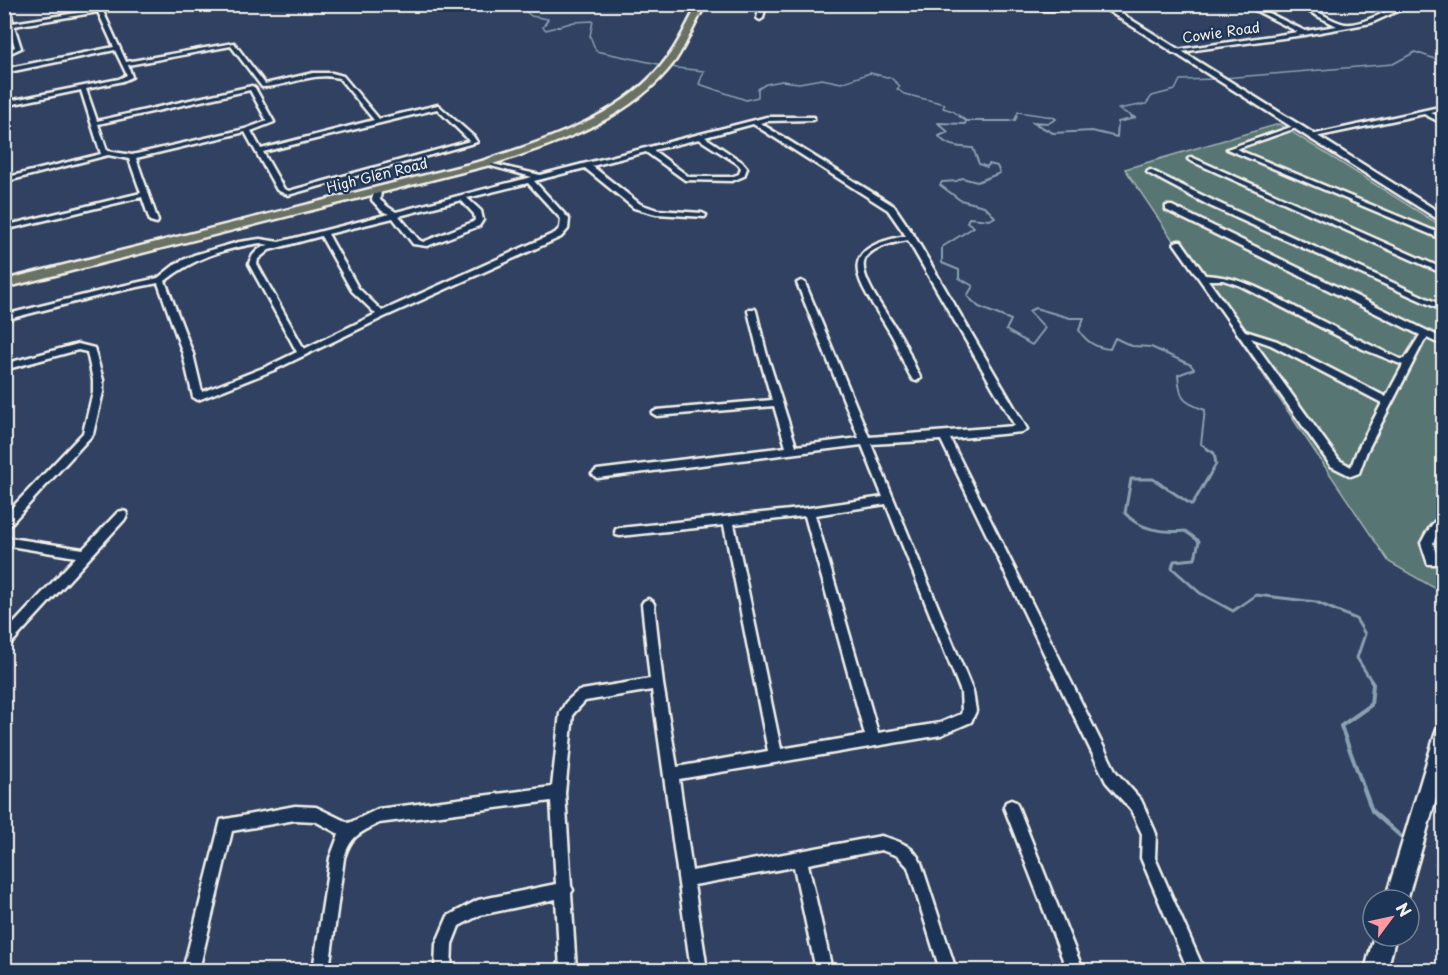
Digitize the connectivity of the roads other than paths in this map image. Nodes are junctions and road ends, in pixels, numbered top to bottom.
1 (5, 4) edge
2 (702, 4) edge
3 (764, 4) edge
4 (831, 4) edge
5 (1245, 4) edge
6 (1320, 4) edge
7 (1411, 4) edge
8 (1103, 6) edge
9 (760, 18) dead end
10 (7, 25) edge
11 (1342, 26) junction
12 (1304, 33) junction
13 (118, 48) junction
14 (1173, 51) junction
15 (4, 54) edge
16 (125, 64) junction
17 (4, 71) edge
18 (264, 86) junction
19 (83, 88) junction
20 (252, 88) junction
21 (4, 104) edge
22 (1443, 108) edge
23 (1425, 112) junction
24 (812, 118) dead end
25 (378, 121) junction
26 (1443, 122) edge
27 (95, 123) junction
28 (754, 123) junction
29 (1296, 127) junction
30 (247, 130) junction
31 (699, 136) junction
32 (1310, 136) junction
33 (648, 150) junction
34 (260, 151) junction
35 (105, 153) junction
36 (132, 157) junction
37 (1191, 159) dead end
38 (486, 163) junction
39 (586, 165) junction
40 (1149, 171) dead end
41 (539, 177) junction
42 (4, 180) edge
43 (529, 180) junction
44 (378, 191) junction
45 (144, 194) junction
46 (462, 197) junction
47 (1169, 208) dead end
48 (394, 214) junction
49 (702, 214) dead end
50 (1443, 220) edge
51 (154, 221) dead end
52 (4, 228) edge
53 (323, 232) junction
54 (911, 237) junction
55 (1443, 238) edge
56 (1178, 243) dead end
57 (276, 244) junction
58 (1443, 272) edge
59 (1203, 277) junction
60 (161, 279) junction
61 (801, 283) dead end
62 (4, 284) edge
63 (1443, 309) edge
64 (752, 311) dead end
65 (381, 315) junction
66 (4, 318) edge
67 (1240, 332) junction
68 (1425, 335) junction
69 (1443, 343) edge
70 (301, 352) junction
71 (1409, 363) junction
72 (4, 367) edge
73 (916, 378) dead end
74 (1388, 402) junction
75 (777, 403) junction
76 (657, 413) dead end
77 (944, 436) junction
78 (865, 441) junction
79 (792, 450) junction
80 (597, 474) dead end
81 (889, 500) junction
82 (809, 512) junction
83 (122, 515) dead end
84 (1443, 519) edge
85 (728, 520) junction
86 (4, 524) edge
87 (620, 532) dead end
88 (4, 542) edge
89 (85, 554) junction
90 (1432, 561) dead end
91 (648, 604) dead end
92 (4, 643) edge
93 (657, 684) junction
94 (1443, 735) edge
95 (873, 739) junction
96 (776, 756) junction
97 (671, 774) junction
98 (558, 793) junction
99 (1011, 807) dead end
100 (349, 831) junction
101 (799, 858) junction
102 (688, 879) junction
103 (1399, 888) edge
104 (565, 890) junction
105 (1382, 948) edge
106 (191, 970) edge
107 (321, 970) edge
108 (443, 970) edge
109 (568, 970) edge
110 (699, 970) edge
111 (824, 970) edge
112 (948, 970) edge
113 (1075, 970) edge
114 (1196, 970) edge
115 (1376, 970) edge

1 - 10 street
2 - 38 main road, High Glen Road
3 - 9 street
4 - 8 street
5 - 12 street
6 - 11 street
7 - 11 street, Cowie Road
8 - 14 street
10 - 13 street
10 - 15 street
11 - 12 street, Cowie Road
12 - 14 street, Cowie Road
13 - 16 street
13 - 17 street
14 - 29 street
16 - 18 street
16 - 19 street
18 - 20 street
18 - 25 street
19 - 21 street
19 - 27 street
20 - 27 street
20 - 30 street
22 - 23 street
23 - 26 street
23 - 32 street
24 - 28 street
25 - 34 street
25 - 34 street
27 - 35 street
28 - 31 street
28 - 54 street
29 - 32 street
29 - 55 street
30 - 34 street
30 - 36 street
31 - 33 street
31 - 33 street
32 - 50 street
33 - 39 street
35 - 36 street
35 - 42 street
36 - 45 street
37 - 58 street
38 - 41 street
38 - 44 main road, High Glen Road
39 - 41 street
39 - 49 street
40 - 63 street
41 - 43 street
43 - 46 street
43 - 65 street
44 - 48 street
44 - 62 main road, High Glen Road
45 - 51 street
45 - 52 street
46 - 48 street
46 - 48 street
47 - 68 street
48 - 53 street
53 - 57 street
53 - 65 street
54 - 73 street
54 - 77 street
56 - 59 street
57 - 60 street
57 - 70 street
59 - 67 street
59 - 71 street
60 - 66 street
60 - 70 street
61 - 78 street
64 - 75 street
65 - 70 street
67 - 74 street
67 - 74 street
68 - 69 street
68 - 71 street
71 - 74 street
72 - 86 street
75 - 76 street
75 - 79 street
77 - 78 street
77 - 114 street
78 - 79 street
78 - 81 street
79 - 80 street
81 - 82 street
81 - 95 street
82 - 85 street
82 - 95 street
83 - 89 street
84 - 90 street
85 - 87 street
85 - 96 street
88 - 89 street
89 - 92 street
91 - 93 street
93 - 97 street
93 - 98 street
94 - 103 street
95 - 96 street
96 - 97 street
97 - 102 street
98 - 100 street
98 - 104 street
99 - 113 street
100 - 106 street
100 - 107 street
101 - 102 street
101 - 111 street
101 - 112 street
102 - 110 street
104 - 108 street
104 - 109 street
105 - 115 street

